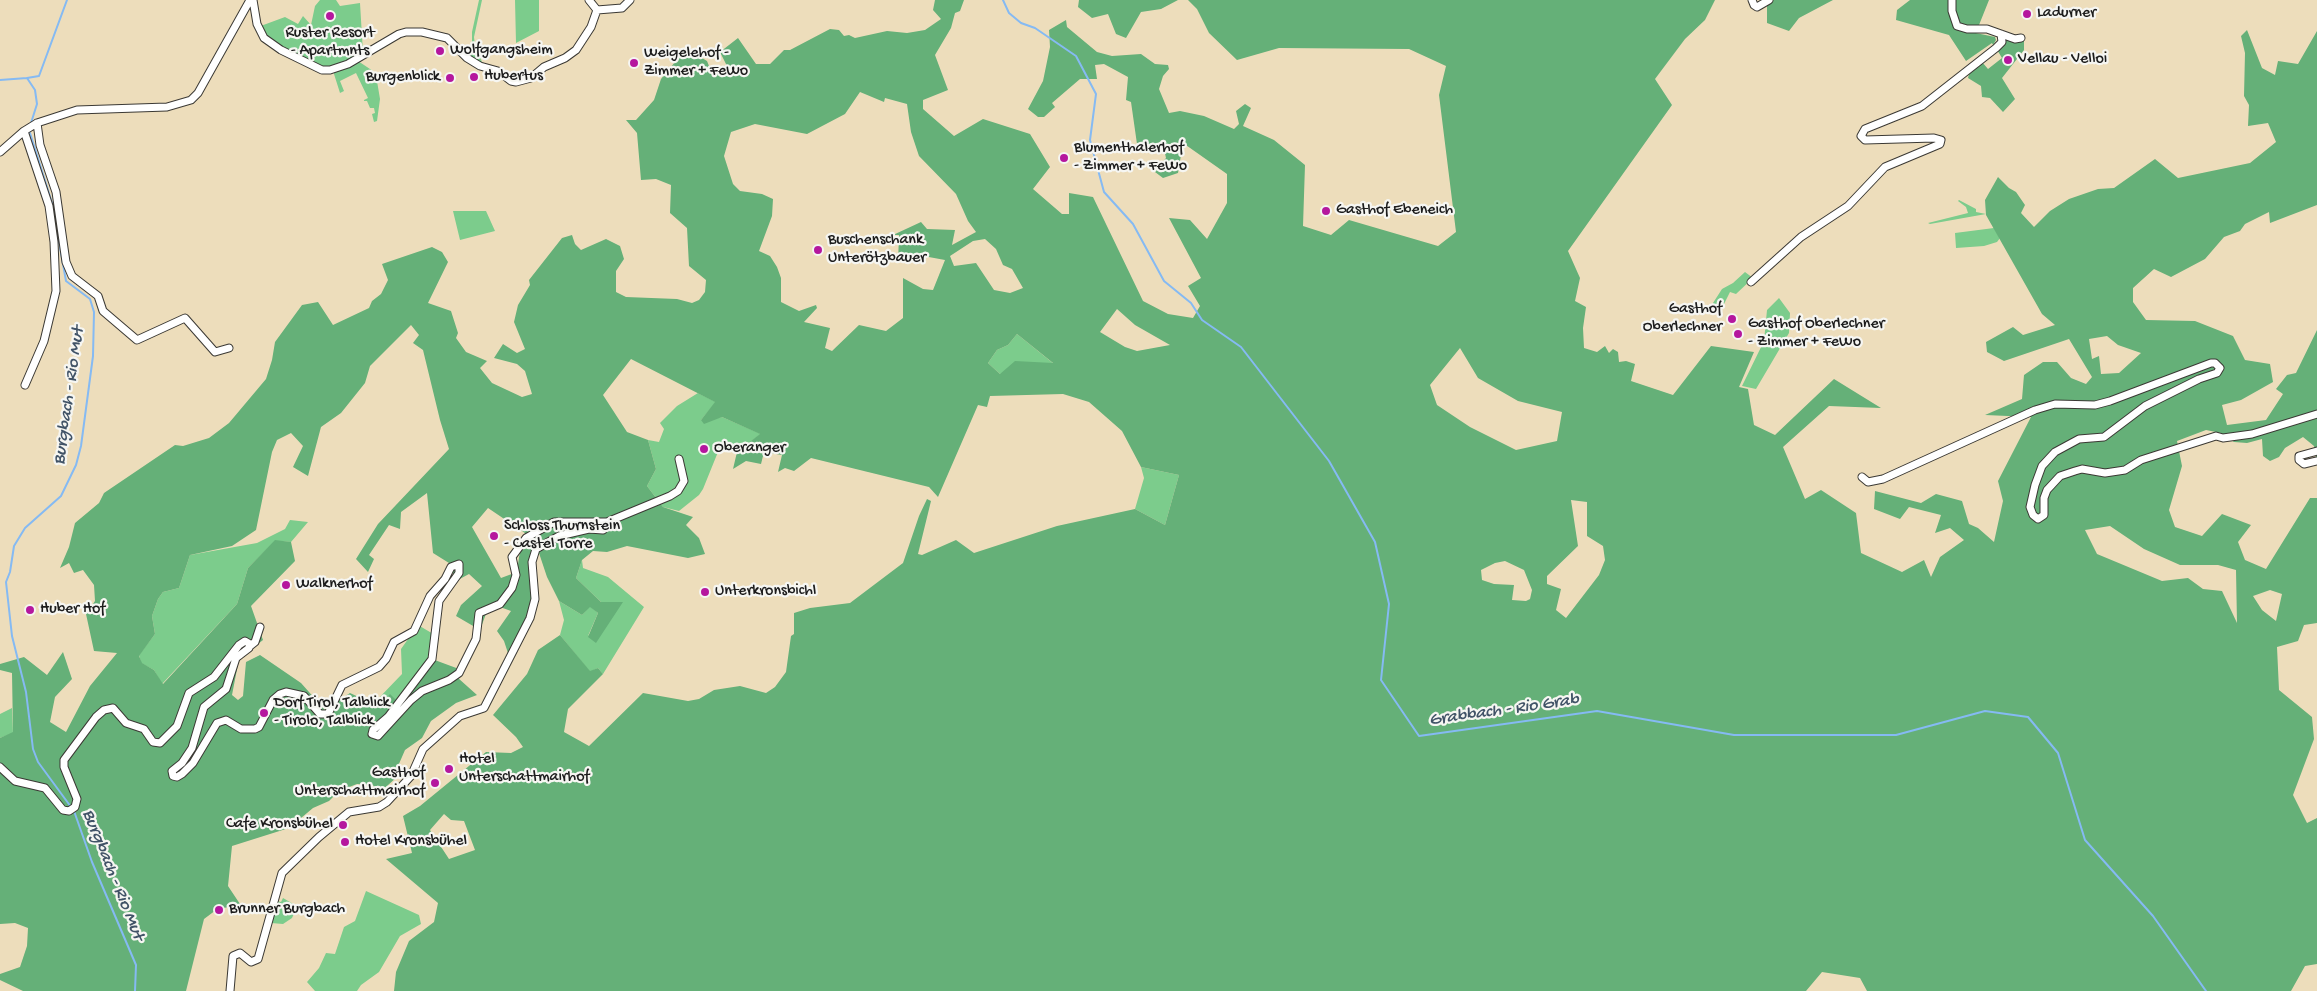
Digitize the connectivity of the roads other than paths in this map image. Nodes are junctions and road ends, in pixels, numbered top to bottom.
1 (251, 0) edge
2 (589, 0) edge
3 (630, 0) edge
4 (1752, 0) edge
5 (1769, 0) edge
6 (1952, 0) edge
7 (597, 10) junction
8 (2001, 34) junction
9 (2022, 38) dead end
10 (37, 123) junction
11 (24, 131) junction
12 (0, 152) edge
13 (1751, 282) dead end
14 (228, 348) dead end
15 (25, 385) dead end
16 (2317, 414) edge
17 (2317, 451) edge
18 (679, 458) dead end
19 (2317, 461) edge
20 (1862, 477) dead end
21 (606, 522) junction
22 (260, 627) dead end
23 (250, 646) junction
24 (0, 767) edge
25 (230, 991) edge

1 - 7 street
1 - 10 street
2 - 7 street
3 - 7 street
4 - 5 street
6 - 8 street
8 - 9 street
8 - 13 street
10 - 11 street
10 - 14 street
11 - 12 street
11 - 15 street
16 - 20 street
17 - 19 street
18 - 21 street
21 - 23 street
21 - 25 street
22 - 23 street
23 - 24 street

